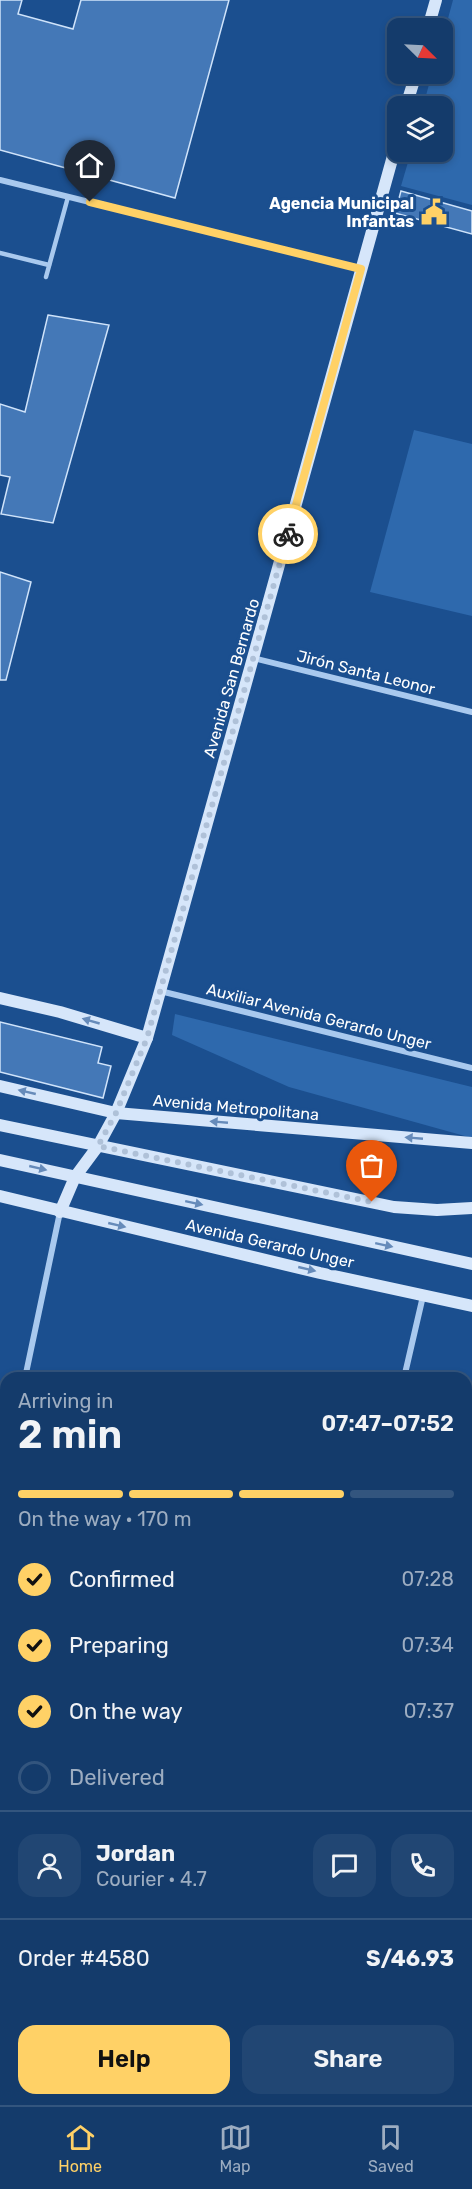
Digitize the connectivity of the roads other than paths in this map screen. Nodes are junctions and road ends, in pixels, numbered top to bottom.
1 (436, 0) edge
2 (431, 18) edge
3 (391, 162) edge
4 (0, 180) edge
5 (68, 197) junction
6 (0, 253) edge
7 (50, 265) junction
8 (361, 269) junction
9 (46, 277) dead end
10 (253, 658) junction
11 (472, 712) edge
12 (160, 991) junction
13 (0, 998) edge
14 (147, 1038) junction
15 (472, 1068) edge
16 (0, 1086) edge
17 (116, 1113) junction
18 (0, 1125) edge
19 (472, 1143) edge
20 (98, 1146) junction
21 (0, 1160) edge
22 (75, 1177) junction
23 (0, 1196) edge
24 (472, 1208) edge
25 (60, 1212) junction
26 (472, 1264) edge
27 (423, 1295) junction
28 (472, 1306) edge
29 (26, 1372) edge
30 (405, 1372) edge

1 - 2 street
3 - 8 street, Avenida San Bernardo
4 - 5 street
5 - 7 lane
5 - 8 street
6 - 7 lane
7 - 9 lane
8 - 10 street, Avenida San Bernardo
10 - 11 street, Jirón Santa Leonor
10 - 12 street, Avenida San Bernardo
12 - 14 street, Avenida San Bernardo
12 - 15 street, Auxiliar Avenida Gerardo Unger
14 -> 13 street
14 - 17 street, Avenida San Bernardo
17 -> 16 street, Avenida Metropolitana
19 -> 17 street, Avenida Metropolitana
17 - 20 street, Avenida San Bernardo
18 - 20 street
20 - 22 street, Avenida San Bernardo
20 - 24 street
21 -> 22 street
22 - 25 street, Avenida San Bernardo
22 -> 26 street, Avenida Gerardo Unger
23 - 25 street
25 -> 27 street, Avenida Gerardo Unger
25 - 29 street
27 - 28 street, Avenida Gerardo Unger
27 - 30 street

